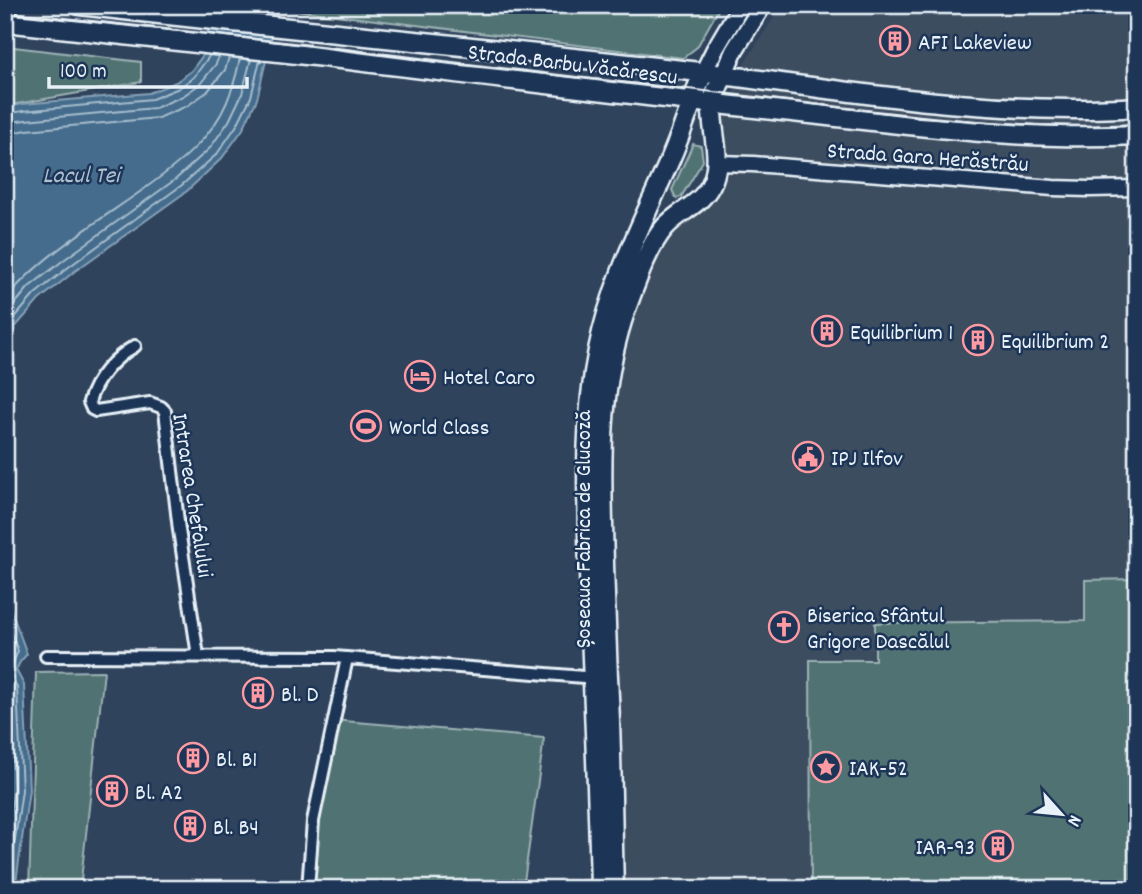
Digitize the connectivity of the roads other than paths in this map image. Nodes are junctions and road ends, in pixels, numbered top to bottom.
1 (80, 5) edge
2 (741, 5) edge
3 (763, 5) edge
4 (5, 22) edge
5 (703, 73) junction
6 (723, 76) junction
7 (693, 102) junction
8 (712, 104) junction
9 (1137, 107) edge
10 (1137, 135) edge
11 (670, 159) junction
12 (716, 163) junction
13 (1137, 188) edge
14 (686, 212) junction
15 (135, 346) dead end
16 (47, 656) dead end
17 (198, 656) junction
18 (347, 658) junction
19 (601, 678) junction
20 (308, 889) edge
21 (600, 889) edge
22 (614, 889) edge

1 - 5 main road, Strada Barbu Văcărescu
2 - 5 main road, Șoseaua Fabrica de Glucoză
3 - 6 main road, Șoseaua Fabrica de Glucoză
4 - 7 main road, Strada Barbu Văcărescu
5 - 6 main road, Strada Barbu Văcărescu
5 - 7 main road, Șoseaua Fabrica de Glucoză
6 - 8 main road, Șoseaua Fabrica de Glucoză
6 - 9 main road, Strada Barbu Văcărescu
7 - 8 main road, Strada Barbu Văcărescu
7 - 11 main road, Șoseaua Fabrica de Glucoză
8 - 10 main road, Strada Barbu Văcărescu
8 - 12 main road, Șoseaua Fabrica de Glucoză
11 - 14 main road
11 - 19 main road, Șoseaua Fabrica de Glucoză
12 - 13 street, Strada Gara Herăstrău
12 - 14 main road, Șoseaua Fabrica de Glucoză
14 - 19 main road, Șoseaua Fabrica de Glucoză
15 - 17 street, Intrarea Chefalului
16 - 17 street
17 - 18 street
18 - 19 street
18 - 20 street
19 - 21 main road, Șoseaua Fabrica de Glucoză
19 - 22 main road, Șoseaua Fabrica de Glucoză

